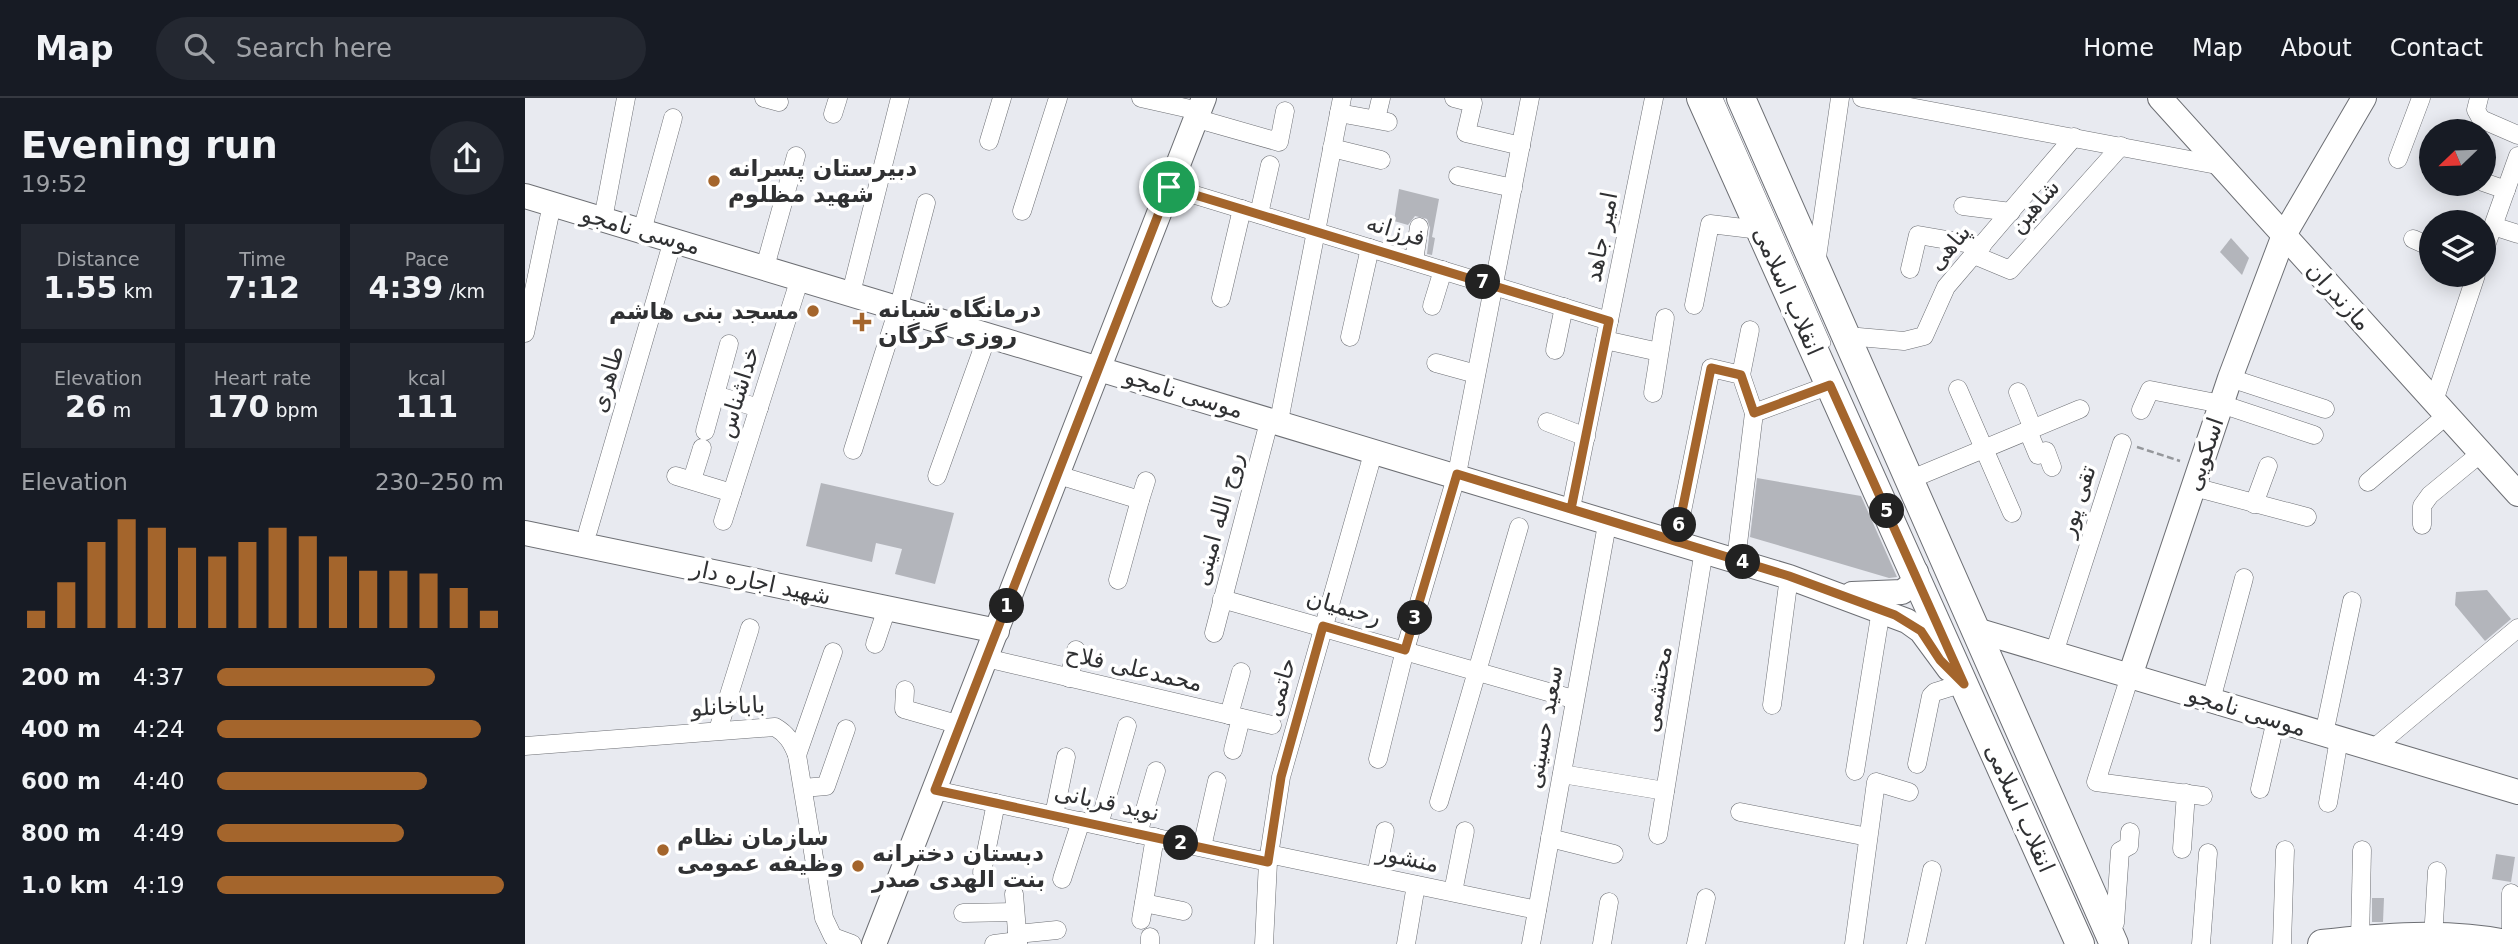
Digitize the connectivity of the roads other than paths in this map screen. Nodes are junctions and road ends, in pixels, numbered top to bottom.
1 (626, 98) edge
2 (900, 98) edge
3 (1002, 98) edge
4 (1058, 98) edge
5 (1142, 98) edge
6 (1381, 98) edge
7 (1454, 98) edge
8 (1530, 98) edge
9 (1654, 98) edge
10 (1701, 98) edge
11 (1718, 98) edge
12 (1729, 98) edge
13 (1741, 98) edge
14 (1840, 98) edge
15 (1862, 98) edge
16 (2160, 98) edge
17 (2364, 98) edge
18 (2421, 98) edge
19 (2479, 98) edge
20 (1341, 106) edge
21 (1202, 110) edge
22 (1285, 111) dead end
23 (673, 118) dead end
24 (2518, 135) edge
25 (2074, 137) junction
26 (989, 141) dead end
27 (1521, 146) junction
28 (2121, 146) junction
29 (1332, 148) junction
30 (796, 156) dead end
31 (2518, 156) edge
32 (2398, 159) dead end
33 (1381, 160) dead end
34 (1270, 165) dead end
35 (2222, 166) junction
36 (1458, 176) dead end
37 (1169, 187) junction
38 (2496, 187) edge
39 (1513, 188) junction
40 (2506, 190) junction
41 (525, 196) edge
42 (926, 203) dead end
43 (552, 204) junction
44 (1963, 206) dead end
45 (1022, 211) dead end
46 (1251, 211) junction
47 (2011, 212) junction
48 (2496, 218) edge
49 (603, 219) junction
50 (2496, 227) edge
51 (1419, 228) dead end
52 (642, 230) junction
53 (1760, 230) junction
54 (1316, 232) junction
55 (2284, 234) junction
56 (2518, 234) edge
57 (2413, 239) dead end
58 (674, 240) junction
59 (2419, 242) edge
60 (1370, 248) junction
61 (1978, 251) junction
62 (1414, 261) junction
63 (765, 267) junction
64 (1815, 267) junction
65 (1910, 269) dead end
66 (1443, 270) junction
67 (800, 278) junction
68 (1493, 285) junction
69 (2473, 287) edge
70 (851, 293) junction
71 (1221, 298) dead end
72 (1694, 305) dead end
73 (899, 306) junction
74 (1432, 306) dead end
75 (1564, 307) junction
76 (1665, 318) dead end
77 (1609, 321) junction
78 (1750, 330) dead end
79 (525, 333) edge
80 (988, 334) junction
81 (1350, 337) dead end
82 (1605, 340) junction
83 (1837, 343) junction
84 (729, 344) dead end
85 (1555, 350) dead end
86 (1659, 352) junction
87 (1436, 363) dead end
88 (1099, 367) junction
89 (1476, 374) junction
90 (1741, 375) junction
91 (2230, 378) junction
92 (1830, 385) junction
93 (1958, 389) dead end
94 (2018, 392) dead end
95 (1653, 393) dead end
96 (715, 395) junction
97 (2221, 404) junction
98 (759, 408) junction
99 (2440, 408) junction
100 (2080, 409) dead end
101 (2325, 409) dead end
102 (2141, 410) dead end
103 (1754, 413) junction
104 (1275, 420) junction
105 (1547, 422) dead end
106 (2031, 430) junction
107 (2314, 435) dead end
108 (1586, 437) junction
109 (2122, 443) road end
110 (1986, 449) junction
111 (853, 450) dead end
112 (1374, 450) junction
113 (2481, 453) junction
114 (2268, 466) dead end
115 (2052, 467) dead end
116 (1457, 474) junction
117 (1058, 475) junction
118 (937, 476) dead end
119 (2197, 477) junction
120 (1909, 480) junction
121 (1146, 481) dead end
122 (2368, 482) dead end
123 (732, 493) junction
124 (2518, 494) edge
125 (1140, 500) junction
126 (2254, 505) junction
127 (1571, 509) junction
128 (2012, 513) dead end
129 (2307, 517) dead end
130 (1608, 519) junction
131 (723, 521) dead end
132 (2422, 525) dead end
133 (1518, 527) dead end
134 (588, 531) dead end
135 (525, 533) edge
136 (1676, 541) junction
137 (1704, 551) junction
138 (1736, 560) junction
139 (1923, 572) junction
140 (1789, 576) junction
141 (2244, 578) dead end
142 (1118, 580) dead end
143 (1842, 594) junction
144 (1222, 599) junction
145 (2352, 601) dead end
146 (887, 608) junction
147 (1881, 610) junction
148 (1323, 626) junction
149 (750, 628) dead end
150 (2518, 628) edge
151 (1976, 630) junction
152 (997, 631) junction
153 (1215, 633) dead end
154 (875, 645) dead end
155 (1076, 650) dead end
156 (1405, 650) junction
157 (833, 652) dead end
158 (2054, 653) junction
159 (986, 658) junction
160 (1241, 671) dead end
161 (1475, 671) junction
162 (2130, 676) junction
163 (1069, 678) junction
164 (1964, 684) junction
165 (905, 690) dead end
166 (1573, 699) junction
167 (2211, 700) junction
168 (1772, 705) dead end
169 (1235, 717) junction
170 (2276, 720) junction
171 (960, 725) junction
172 (1272, 725) dead end
173 (1127, 726) dead end
174 (846, 729) dead end
175 (718, 730) junction
176 (2331, 736) junction
177 (525, 746) edge
178 (2373, 749) junction
179 (1233, 750) dead end
180 (797, 755) junction
181 (1066, 757) dead end
182 (1378, 759) dead end
183 (1917, 764) dead end
184 (1156, 771) dead end
185 (1855, 771) dead end
186 (1562, 774) junction
187 (1217, 782) dead end
188 (803, 789) junction
189 (2260, 789) dead end
190 (935, 790) junction
191 (1665, 791) junction
192 (1909, 792) dead end
193 (2518, 792) edge
194 (1439, 802) dead end
195 (996, 803) junction
196 (2328, 803) dead end
197 (1740, 812) dead end
198 (1054, 815) junction
199 (1081, 821) junction
200 (1099, 825) junction
201 (2041, 830) dead end
202 (1385, 831) dead end
203 (1465, 831) dead end
204 (2130, 832) dead end
205 (1147, 835) junction
206 (1658, 835) dead end
207 (1868, 837) junction
208 (1550, 838) junction
209 (1202, 848) junction
210 (2182, 849) dead end
211 (2285, 850) dead end
212 (2363, 850) dead end
213 (2208, 853) dead end
214 (1614, 854) dead end
215 (1268, 858) junction
216 (1932, 870) dead end
217 (2437, 871) dead end
218 (982, 872) dead end
219 (1376, 876) junction
220 (1062, 878) dead end
221 (1416, 885) junction
222 (1453, 892) junction
223 (2511, 893) dead end
224 (1706, 898) dead end
225 (1609, 902) dead end
226 (1537, 909) junction
227 (1183, 911) dead end
228 (963, 913) dead end
229 (1057, 930) dead end
230 (2433, 939) junction
231 (1017, 940) edge
232 (2360, 940) junction
233 (2097, 942) edge
234 (864, 943) edge
235 (994, 944) edge
236 (1264, 944) edge
237 (1406, 944) edge
238 (1531, 944) edge
239 (1602, 944) edge
240 (1696, 944) edge
241 (1854, 944) edge
242 (1916, 944) edge
243 (2201, 944) edge
244 (2282, 944) edge
245 (2322, 944) edge
246 (2509, 944) edge

1 - 49 street
2 - 70 street
3 - 26 street
4 - 45 street
5 - 21 street
6 - 20 street
7 - 27 street
8 - 27 street
9 - 77 street, امیر جاهد
10 - 53 main road, انقلاب اسلامی
11 - 83 lane
12 - 83 lane
13 - 64 main road, انقلاب اسلامی
14 - 64 street
15 - 25 street
16 - 35 main road, مازندران
17 - 55 main road, اسکویی
18 - 32 street
19 - 24 street
20 - 29 street, روح الله امینی
21 - 22 street
21 - 37 main road
23 - 52 street
25 - 28 street
25 - 47 street, پناهی
27 - 39 street
28 - 35 street
28 - 61 street, شاهین
29 - 33 street
29 - 54 street, روح الله امینی
30 - 63 street
31 - 40 street
34 - 46 street
35 - 55 main road, مازندران
36 - 39 street
37 - 46 street, فرزانه
37 - 88 main road
38 - 40 street
39 - 68 street
40 - 48 street
41 - 43 main road, موسی نامجو
42 - 73 street
43 - 49 main road, موسی نامجو
43 - 79 street
44 - 47 street
46 - 54 street, فرزانه
46 - 71 street
47 - 61 street, پناهی
49 - 52 main road, موسی نامجو
50 - 56 street
51 - 62 street
52 - 58 main road, موسی نامجو
53 - 72 street
53 - 92 main road, انقلاب اسلامی
54 - 60 street, فرزانه
54 - 104 street, روح الله امینی
55 - 91 main road, اسکویی
55 - 99 main road, مازندران
57 - 59 street
58 - 63 main road, موسی نامجو
58 - 134 street, طاهری
60 - 62 street, فرزانه
60 - 81 street
61 - 65 street
61 - 83 street, پناهی
62 - 66 street, فرزانه
63 - 67 main road, موسی نامجو
64 - 83 main road, انقلاب اسلامی
66 - 68 street, فرزانه
66 - 74 street
67 - 70 main road, موسی نامجو
67 - 98 street, خداشناس
68 - 75 street, فرزانه
68 - 89 street
69 - 99 street
70 - 73 main road, موسی نامجو
73 - 80 main road, موسی نامجو
73 - 111 street
75 - 77 street, فرزانه
75 - 85 street
76 - 86 street
77 - 82 street, امیر جاهد
78 - 90 street
80 - 88 main road, موسی نامجو
80 - 118 street
82 - 86 street
82 - 108 street, امیر جاهد
83 - 120 main road, انقلاب اسلامی
84 - 96 street
86 - 95 street
87 - 89 street
88 - 104 main road, موسی نامجو
88 - 117 main road
89 - 116 street
90 - 103 street
90 - 136 street
91 - 97 main road, اسکویی
91 - 101 street
92 - 103 street
92 - 139 main road, انقلاب اسلامی
93 - 110 street
94 - 106 street
96 - 98 street
96 - 123 street
97 - 102 street
97 - 107 street
97 - 119 main road, اسکویی
98 - 123 street, خداشناس
99 - 113 main road, مازندران
99 - 122 street
100 - 106 street
103 - 138 street
104 - 112 main road, موسی نامجو
104 - 144 street, روح الله امینی
105 - 108 street
106 - 110 street
106 - 115 street
108 - 127 street, امیر جاهد
109 - 158 street, تقی پور
110 - 120 street
110 - 128 street
112 - 116 main road, موسی نامجو
112 - 148 street, حاتمی
113 - 124 main road, مازندران
113 - 132 street
114 - 126 street
116 - 127 main road, موسی نامجو
116 - 156 street
117 - 125 street
117 - 152 main road
119 - 126 street
119 - 162 main road, اسکویی
120 - 151 main road, انقلاب اسلامی
121 - 125 street
123 - 131 street, خداشناس
125 - 142 street
126 - 129 street
127 - 130 main road, موسی نامجو
130 - 136 main road, موسی نامجو
130 - 166 street, سعید حسینی
133 - 161 street
135 - 146 main road, شهید اجاره دار
136 - 137 main road, موسی نامجو
137 - 138 main road, موسی نامجو
137 - 191 street, محتشمی
138 - 140 main road, موسی نامجو
139 - 143 main road, موسی نامجو
139 - 164 main road, انقلاب اسلامی
140 - 143 main road, موسی نامجو
140 - 168 street
141 - 167 street
143 - 147 main road, موسی نامجو
144 - 148 street, رحیمیان
144 - 153 street, روح الله امینی
145 - 176 street
146 - 152 main road, شهید اجاره دار
146 - 154 street
147 - 164 main road, موسی نامجو
147 - 185 street
148 - 156 street, رحیمیان
148 - 215 street, حاتمی
149 - 175 street
150 - 178 street
151 - 158 main road, موسی نامجو
151 - 233 main road, انقلاب اسلامی
152 - 159 main road
155 - 163 street
156 - 161 street, رحیمیان
156 - 182 street
157 - 180 street
158 - 162 main road, موسی نامجو
159 - 163 street, محمدعلی فلاح
159 - 171 main road
160 - 169 street
161 - 166 street, رحیمیان
161 - 194 street
162 - 167 main road, موسی نامجو
162 - 210 street
163 - 169 street, محمدعلی فلاح
164 - 183 street
164 - 233 main road, انقلاب اسلامی
165 - 171 street
166 - 186 street, سعید حسینی
167 - 170 main road, موسی نامجو
169 - 172 street, محمدعلی فلاح
169 - 179 street
170 - 176 main road, موسی نامجو
170 - 189 street
171 - 190 main road
173 - 200 street
174 - 188 street
175 - 177 street, باباخانلو
175 - 180 street, باباخانلو
176 - 178 main road, موسی نامجو
176 - 196 street
178 - 193 main road, موسی نامجو
180 - 188 street, باباخانلو
181 - 198 street
184 - 205 street
186 - 191 street
186 - 208 street, سعید حسینی
187 - 209 street
188 - 234 street, باباخانلو
190 - 195 street, نوید قربانی
190 - 234 main road
191 - 206 street, محتشمی
192 - 207 street
195 - 198 street, نوید قربانی
195 - 218 street
197 - 207 street
198 - 199 street, نوید قربانی
199 - 200 street, نوید قربانی
199 - 220 street
200 - 205 street, نوید قربانی
201 - 233 lane
202 - 219 street
203 - 222 street
204 - 233 street
205 - 209 street, نوید قربانی
205 - 227 street
207 - 241 street
208 - 214 street
208 - 226 street, سعید حسینی
209 - 215 street, نوید قربانی
211 - 244 street
212 - 232 street
213 - 243 street
215 - 219 street, منشور
215 - 236 street, حاتمی
216 - 242 street
217 - 230 street
219 - 221 street, منشور
221 - 222 street, منشور
221 - 237 street
222 - 226 street, منشور
223 - 246 street
224 - 240 street
225 - 239 street
226 - 238 street, سعید حسینی
228 - 231 street
229 - 231 street
230 - 232 main road
230 - 246 main road
231 - 235 street
232 - 245 main road

